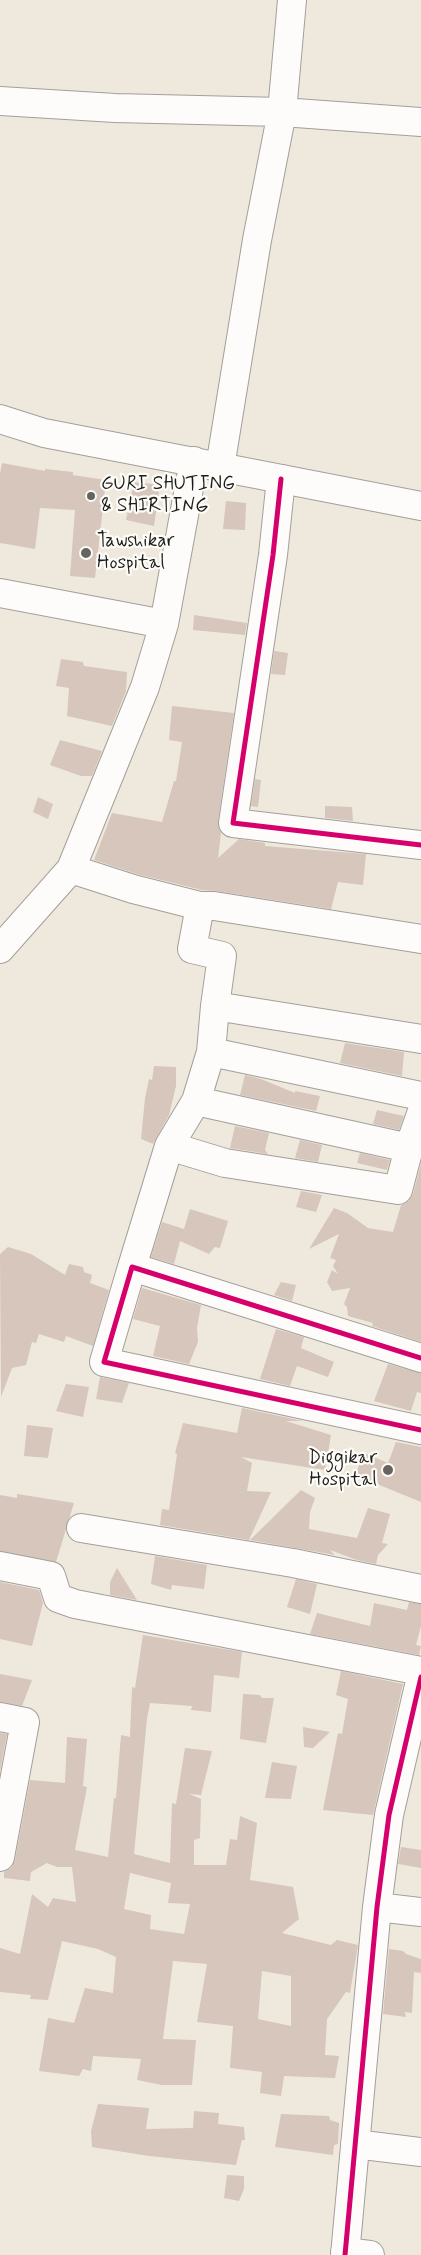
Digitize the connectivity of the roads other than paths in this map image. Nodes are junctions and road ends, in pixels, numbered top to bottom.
1 (292, 0) edge
2 (0, 101) edge
3 (282, 112) junction
4 (421, 122) edge
5 (0, 419) edge
6 (207, 464) junction
7 (281, 478) junction
8 (421, 506) edge
9 (0, 593) edge
10 (164, 624) junction
11 (421, 845) edge
12 (71, 869) junction
13 (200, 906) junction
14 (421, 939) edge
15 (0, 949) edge
16 (215, 1006) junction
17 (421, 1039) edge
18 (211, 1052) junction
19 (421, 1096) edge
20 (196, 1101) junction
21 (421, 1114) edge
22 (169, 1146) junction
23 (409, 1148) junction
24 (132, 1267) junction
25 (421, 1358) edge
26 (421, 1430) edge
27 (81, 1528) dead end
28 (0, 1566) edge
29 (421, 1589) edge
30 (421, 1671) edge
31 (421, 1677) edge
32 (0, 1717) edge
33 (0, 1857) edge
34 (377, 1907) junction
35 (421, 1912) edge
36 (355, 2144) junction
37 (421, 2152) edge
38 (353, 2254) edge

1 - 3 street
2 - 3 street
3 - 4 street
3 - 6 street
5 - 6 street
6 - 7 street
6 - 10 street
7 - 8 street
7 - 11 street
9 - 10 street
10 - 12 street
12 - 13 street
12 - 15 street
13 - 14 street
13 - 16 street
16 - 17 street
16 - 18 street
18 - 19 street
18 - 20 street
20 - 22 street
20 - 23 street
21 - 23 street
22 - 23 street
22 - 24 street
24 - 25 street
24 - 26 street
27 - 29 street
28 - 30 street
31 - 34 street
32 - 33 street
34 - 35 street
34 - 36 street
36 - 37 street
36 - 38 street

